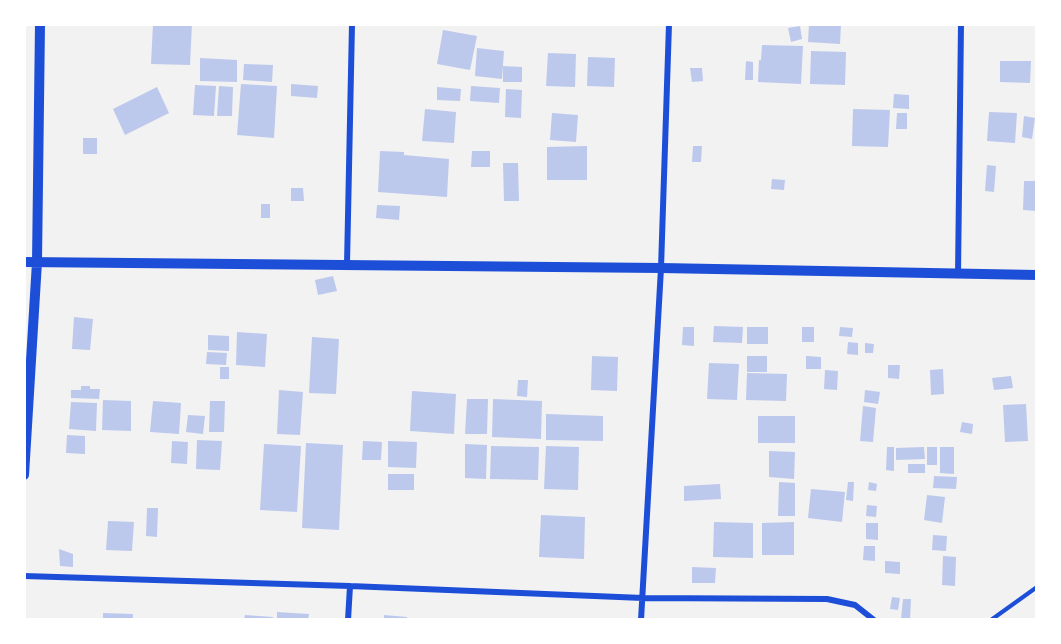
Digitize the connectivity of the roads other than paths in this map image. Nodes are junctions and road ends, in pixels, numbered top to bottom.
1 (40, 24) edge
2 (352, 24) edge
3 (669, 24) edge
4 (961, 24) edge
5 (24, 262) edge
6 (37, 262) junction
7 (347, 264) junction
8 (661, 268) junction
9 (958, 274) junction
10 (1037, 276) edge
11 (24, 475) edge
12 (24, 576) edge
13 (350, 586) junction
14 (643, 598) junction
15 (348, 620) edge
16 (641, 620) edge
17 (874, 620) edge

1 - 6 street
2 - 7 street
3 - 8 street
4 - 9 street
5 - 6 street
6 - 7 street
6 - 11 street
7 - 8 street
8 - 9 street
8 - 14 street
9 - 10 street
12 - 13 street
13 - 14 street
13 - 15 street
14 - 16 street
14 - 17 street

